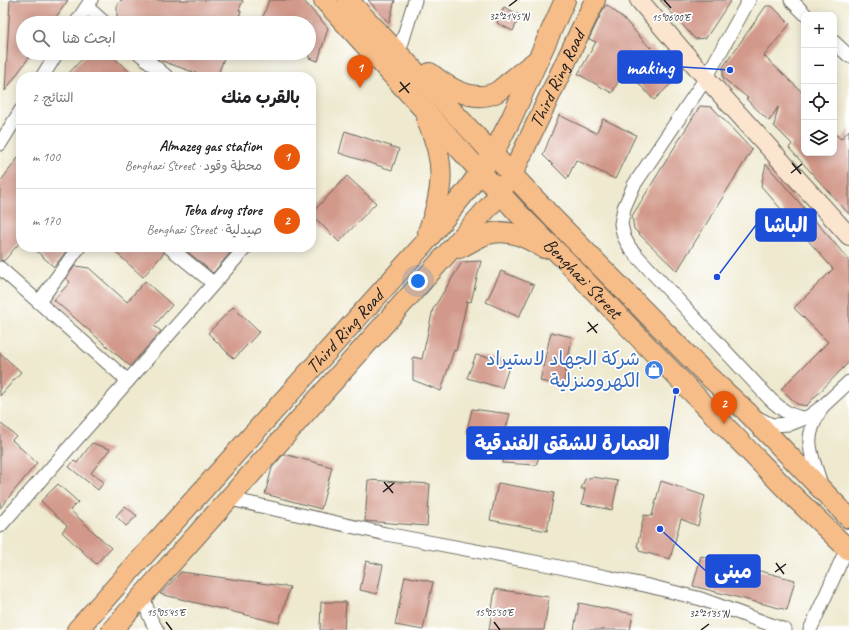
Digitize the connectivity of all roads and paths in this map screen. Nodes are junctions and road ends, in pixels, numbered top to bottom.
1 (324, 0) edge
2 (348, 0) edge
3 (415, 0) edge
4 (565, 0) edge
5 (595, 0) edge
6 (639, 0) edge
7 (749, 0) edge
8 (791, 0) edge
9 (89, 4) edge
10 (803, 12) edge
11 (81, 16) edge
12 (99, 16) edge
13 (384, 37) junction
14 (837, 45) edge
15 (400, 49) junction
16 (849, 56) edge
17 (53, 60) edge
18 (147, 60) edge
19 (538, 60) junction
20 (45, 72) edge
21 (161, 72) edge
22 (706, 78) junction
23 (418, 102) junction
24 (16, 122) edge
25 (0, 144) edge
26 (493, 154) junction
27 (480, 172) junction
28 (512, 175) junction
29 (500, 193) junction
30 (849, 236) edge
31 (423, 245) junction
32 (75, 252) edge
33 (175, 252) edge
34 (241, 252) edge
35 (448, 253) junction
36 (564, 259) junction
37 (0, 268) edge
38 (213, 283) junction
39 (39, 302) junction
40 (128, 381) junction
41 (849, 382) edge
42 (823, 406) junction
43 (746, 411) junction
44 (805, 418) junction
45 (822, 491) junction
46 (230, 499) junction
47 (849, 518) edge
48 (0, 526) edge
49 (848, 549) edge
50 (144, 595) junction
51 (77, 630) edge
52 (112, 630) edge
53 (157, 630) edge
54 (785, 630) edge
55 (810, 630) edge

1 - 23 main road, Benghazi Street
2 - 13 main road, Benghazi Street
3 - 15 street
4 - 19 main road, Third Ring Road
5 - 28 main road, Third Ring Road
6 - 22 main road
7 - 22 street
8 - 10 street
9 - 11 street
9 - 12 street
13 - 15 main road
13 - 26 main road, Benghazi Street
14 - 16 street
15 - 19 main road
17 - 20 street
18 - 21 street
19 - 26 main road, Third Ring Road
22 - 30 main road
22 - 44 street
23 - 27 main road, Benghazi Street
23 - 31 main road
24 - 25 street
26 - 27 main road, Third Ring Road
26 - 28 main road, Benghazi Street
27 - 29 main road, Benghazi Street
27 - 31 main road, Third Ring Road
28 - 29 main road, Third Ring Road
28 - 43 main road, Benghazi Street
29 - 35 main road, Third Ring Road
29 - 36 main road, Benghazi Street
31 - 51 main road, Third Ring Road
32 - 39 street
33 - 38 street
34 - 38 street
35 - 36 main road
35 - 46 main road, Third Ring Road
36 - 49 main road, Benghazi Street
37 - 39 street
38 - 40 street
39 - 40 street
40 - 48 street
41 - 42 street
42 - 44 street
42 - 45 street
43 - 44 street
43 - 45 main road, Benghazi Street
45 - 47 main road, Benghazi Street
46 - 50 main road, Third Ring Road
46 - 54 street
49 - 55 street
50 - 52 main road, Third Ring Road
50 - 53 street

